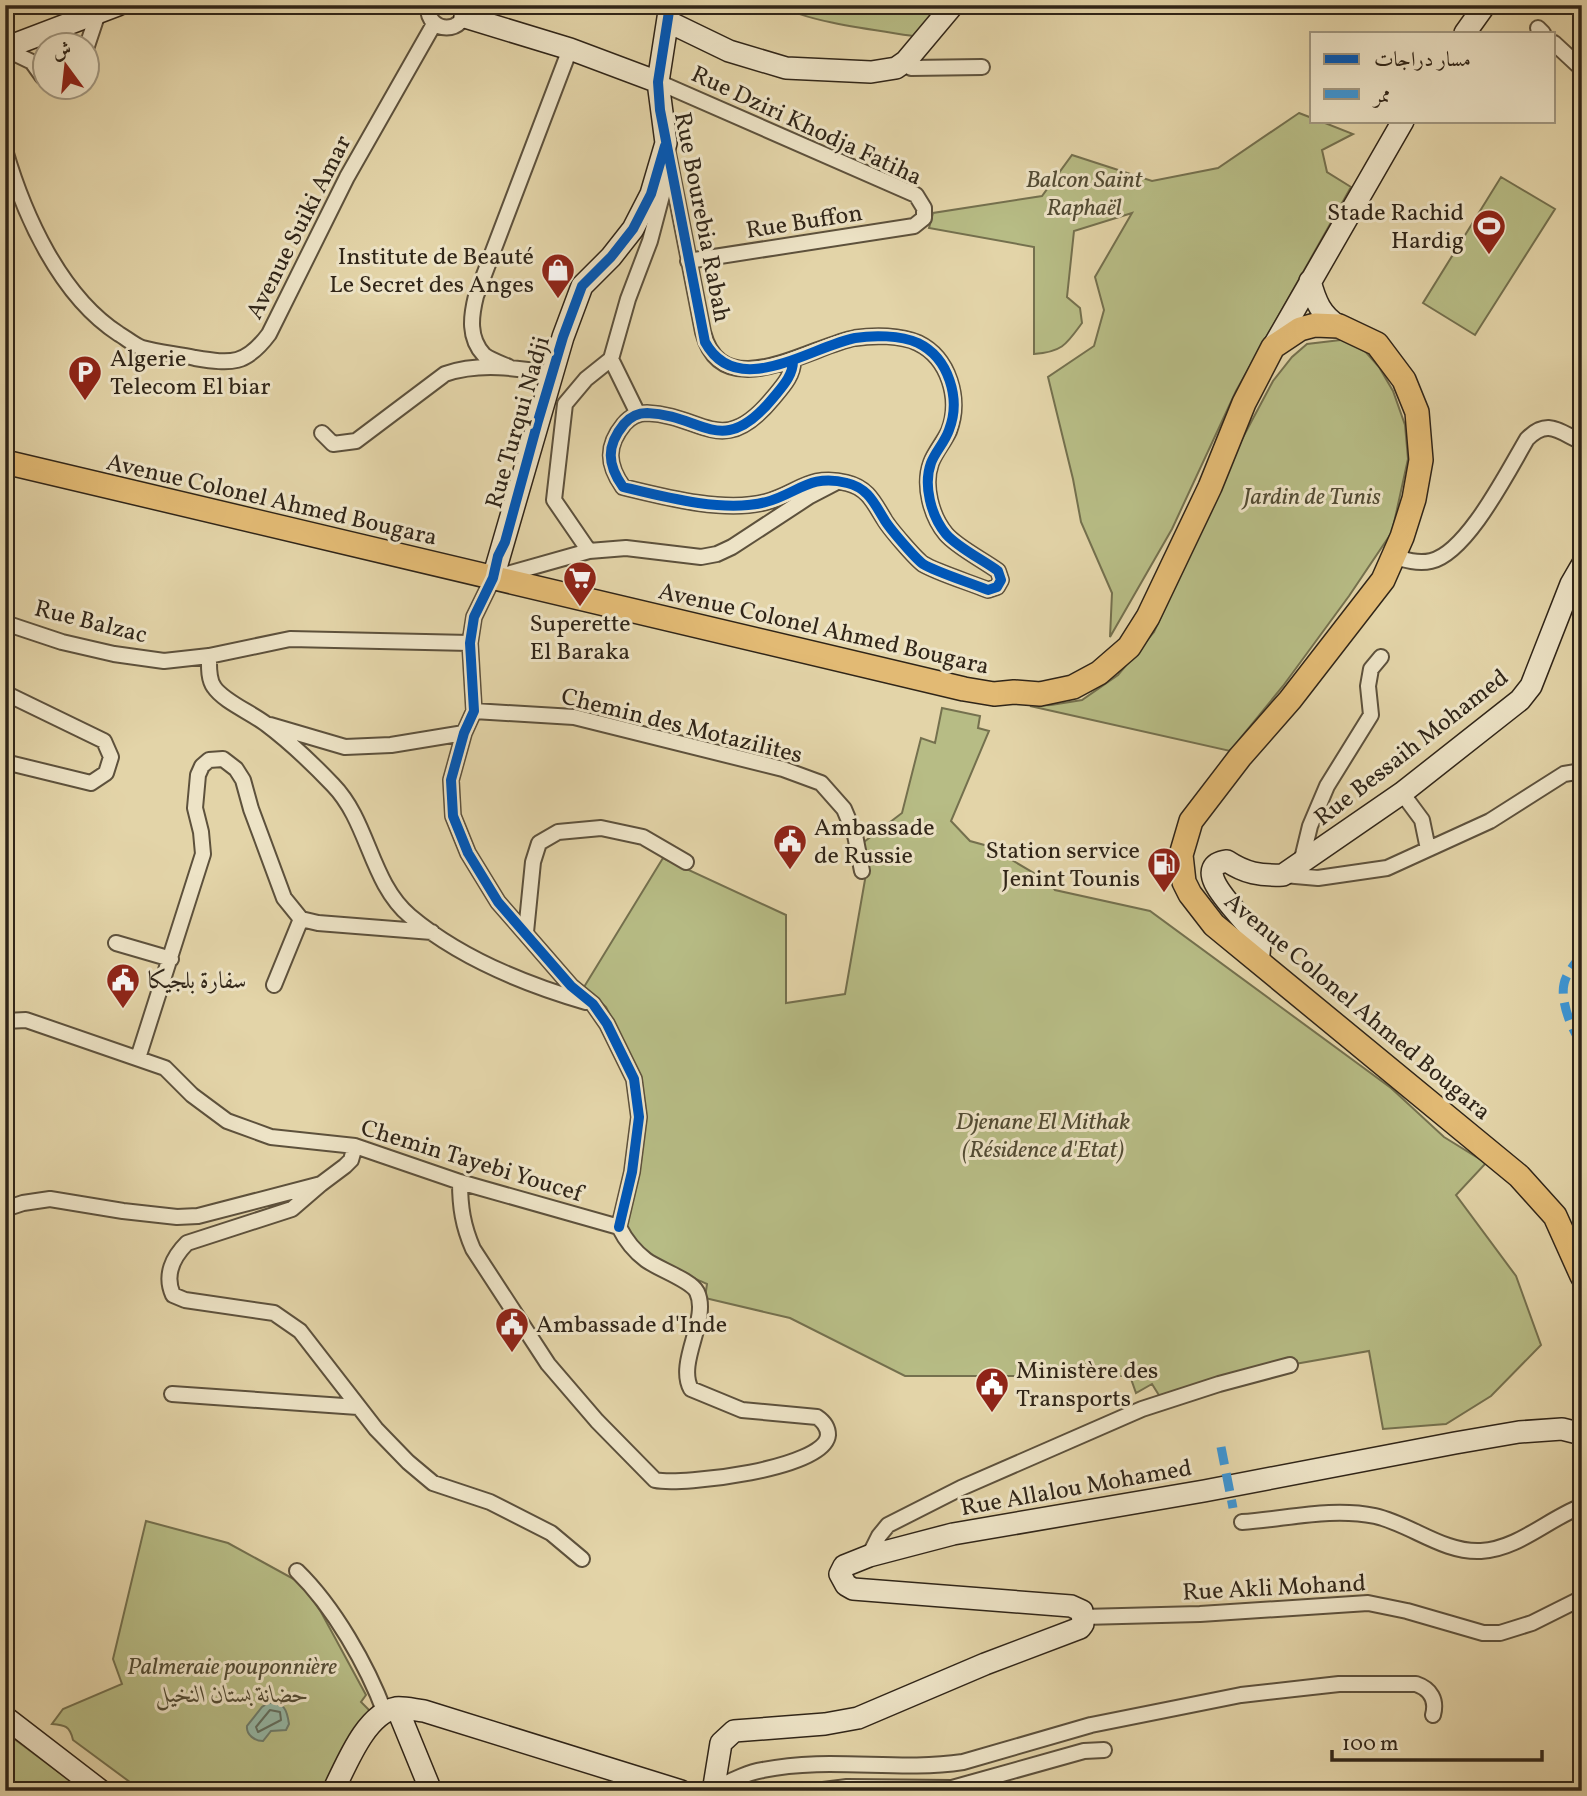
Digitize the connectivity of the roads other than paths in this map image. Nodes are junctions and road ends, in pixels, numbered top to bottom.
1 (428, 5) edge
2 (953, 5) edge
3 (1485, 5) edge
4 (108, 9) edge
5 (465, 11) edge
6 (669, 14) edge
7 (434, 24) junction
8 (95, 32) edge
9 (1466, 32) edge
10 (1556, 45) edge
11 (5, 48) edge
12 (570, 48) junction
13 (906, 61) junction
14 (32, 62) edge
15 (982, 67) dead end
16 (1582, 69) edge
17 (658, 82) junction
18 (1402, 122) edge
19 (666, 143) junction
20 (5, 150) edge
21 (670, 166) junction
22 (924, 218) joint
23 (688, 261) junction
24 (1310, 281) junction
25 (1339, 326) junction
26 (1273, 347) junction
27 (611, 359) junction
28 (793, 361) junction
29 (509, 367) junction
30 (553, 374) junction
31 (638, 414) junction
32 (322, 433) dead end
33 (1582, 442) edge
34 (5, 462) edge
35 (839, 481) junction
36 (589, 551) junction
37 (1393, 556) junction
38 (1582, 565) edge
39 (493, 578) junction
40 (5, 623) edge
41 (470, 643) junction
42 (209, 656) junction
43 (1381, 657) dead end
44 (5, 693) edge
45 (474, 711) junction
46 (265, 723) junction
47 (464, 733) junction
48 (5, 762) edge
49 (1582, 771) edge
50 (1402, 793) junction
51 (1429, 849) junction
52 (686, 862) dead end
53 (1292, 869) junction
54 (862, 871) dead end
55 (301, 919) junction
56 (432, 932) junction
57 (526, 932) junction
58 (116, 943) dead end
59 (171, 959) junction
60 (1257, 960) junction
61 (274, 985) dead end
62 (593, 1004) junction
63 (5, 1021) edge
64 (138, 1058) junction
65 (355, 1146) junction
66 (460, 1182) junction
67 (321, 1184) junction
68 (5, 1209) edge
69 (619, 1227) junction
70 (1582, 1276) edge
71 (1290, 1365) dead end
72 (172, 1394) dead end
73 (358, 1407) junction
74 (1582, 1434) edge
75 (1582, 1506) edge
76 (1242, 1522) dead end
77 (869, 1556) junction
78 (582, 1559) dead end
79 (297, 1571) dead end
80 (1582, 1598) edge
81 (1083, 1617) junction
82 (391, 1711) junction
83 (1433, 1715) dead end
84 (5, 1717) edge
85 (1104, 1750) dead end
86 (712, 1790) edge
87 (101, 1791) edge
88 (333, 1791) edge
89 (431, 1791) edge
90 (681, 1791) edge
91 (815, 1791) edge

1 - 7 street
2 - 13 street
3 - 9 street
4 - 8 street
4 - 11 street
5 - 7 street
5 - 12 street
6 - 13 street
6 - 17 street, Rue Bourebia Rabah
7 - 20 street, Avenue Suiki Amar
10 - 16 street
11 - 14 street
12 - 17 street
12 - 29 street
13 - 15 street
17 - 19 street, Rue Bourebia Rabah
17 - 22 street, Rue Dziri Khodja Fatiha
18 - 24 street
19 - 21 street, Rue Bourebia Rabah
19 - 30 street, Rue Turqui Nadji
21 - 23 street, Rue Bourebia Rabah
21 - 27 street
22 - 23 street, Rue Buffon
23 - 28 street, Rue Bourebia Rabah
24 - 25 street
24 - 26 street
25 - 26 main road, Avenue Colonel Ahmed Bougara
25 - 37 main road, Avenue Colonel Ahmed Bougara
26 - 39 main road, Avenue Colonel Ahmed Bougara
27 - 31 street
27 - 36 street
28 - 31 street
28 - 35 street, Rue Bourebia Rabah
29 - 30 street
29 - 32 street
30 - 39 street, Rue Turqui Nadji
31 - 35 street
33 - 37 street
34 - 39 main road, Avenue Colonel Ahmed Bougara
35 - 36 street
36 - 39 street
37 - 60 main road, Avenue Colonel Ahmed Bougara
38 - 50 street, Rue Bessaih Mohamed
39 - 41 street, Rue Turqui Nadji
40 - 42 street, Rue Balzac
41 - 42 street, Rue Balzac
41 - 45 street, Rue Turqui Nadji
42 - 46 street
43 - 53 street
44 - 48 street
45 - 47 street, Rue Turqui Nadji
45 - 54 street, Chemin des Motazilites
46 - 47 street
46 - 56 street
47 - 57 street, Rue Turqui Nadji
49 - 51 street
50 - 51 street
50 - 53 street, Rue Bessaih Mohamed
51 - 53 street
52 - 57 street
53 - 60 street
55 - 56 street
55 - 59 street
55 - 61 street
56 - 62 street
57 - 62 street, Rue Turqui Nadji
58 - 59 street
59 - 64 street
60 - 70 main road, Avenue Colonel Ahmed Bougara
62 - 69 street, Rue Turqui Nadji
63 - 64 street, Chemin Tayebi Youcef
64 - 65 street, Chemin Tayebi Youcef
65 - 66 street, Chemin Tayebi Youcef
65 - 67 street
66 - 69 street, Chemin Tayebi Youcef
66 - 69 street
67 - 68 street
67 - 73 street
71 - 77 street
72 - 73 street
73 - 78 street
74 - 77 street, Rue Allalou Mohamed
75 - 76 street
77 - 81 street, Rue Allalou Mohamed
79 - 82 street
80 - 81 street, Rue Akli Mohand
81 - 86 street
82 - 88 street
82 - 89 street
82 - 90 street
83 - 86 street
84 - 87 street
85 - 91 street

